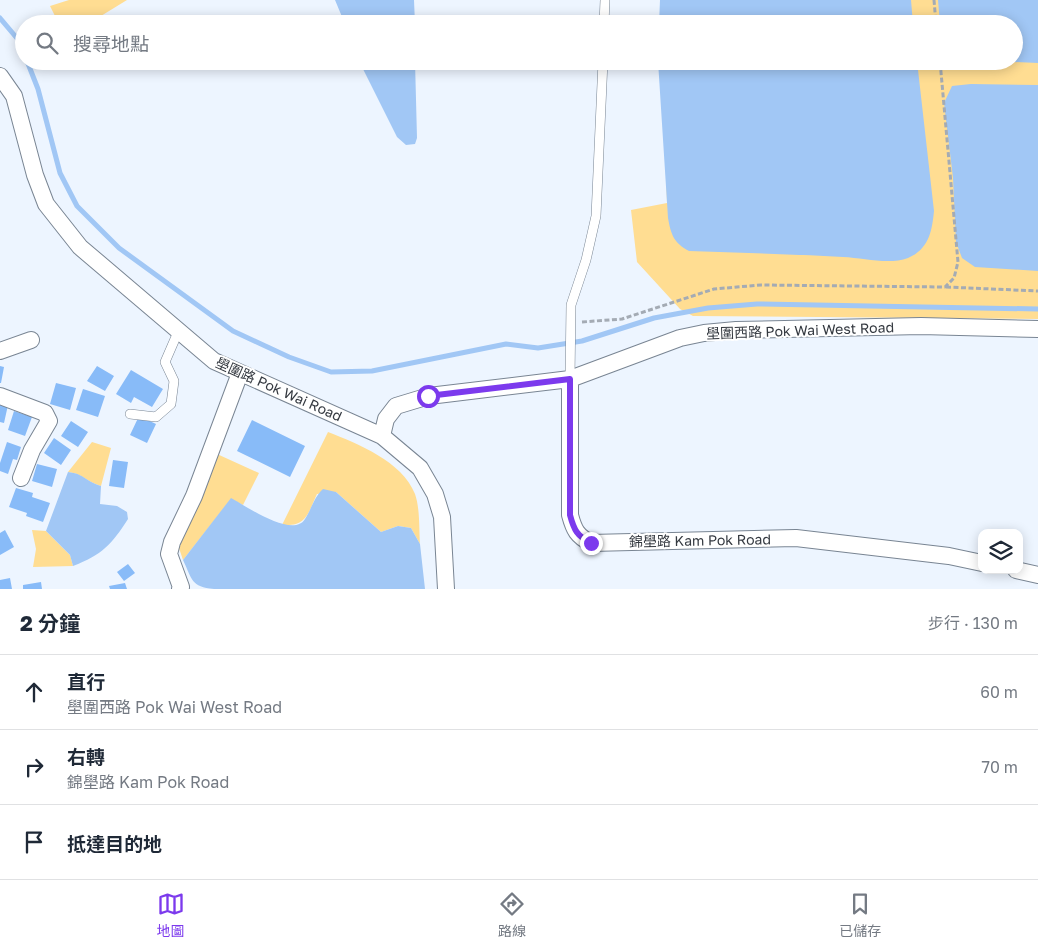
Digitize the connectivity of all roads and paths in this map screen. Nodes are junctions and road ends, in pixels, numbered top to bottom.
1 (605, 0) edge
2 (934, 0) edge
3 (604, 15) edge
4 (935, 15) edge
5 (603, 70) edge
6 (941, 70) edge
7 (0, 76) edge
8 (945, 287) junction
9 (1038, 291) edge
10 (571, 326) junction
11 (1038, 329) edge
12 (178, 332) junction
13 (31, 340) dead end
14 (0, 351) edge
15 (240, 373) junction
16 (570, 379) junction
17 (0, 396) edge
18 (130, 414) dead end
19 (382, 436) junction
20 (20, 478) dead end
21 (978, 562) edge
22 (1023, 571) edge
23 (1038, 574) edge
24 (180, 589) edge
25 (446, 589) edge

1 - 3 lane
2 - 4 path
5 - 10 lane
6 - 8 path
7 - 12 street, 壆圍路 Pok Wai Road
8 - 9 path
8 - 10 path
10 - 16 lane
11 - 16 street, 壆圍西路 Pok Wai West Road
12 - 15 street, 壆圍路 Pok Wai Road
12 - 18 lane
13 - 14 street
15 - 19 street, 壆圍路 Pok Wai Road
15 - 24 street
16 - 19 street, 壆圍西路 Pok Wai West Road
16 - 21 street, 錦壆路 Kam Pok Road
17 - 20 street
19 - 25 street, 壆圍路 Pok Wai Road
22 - 23 street

